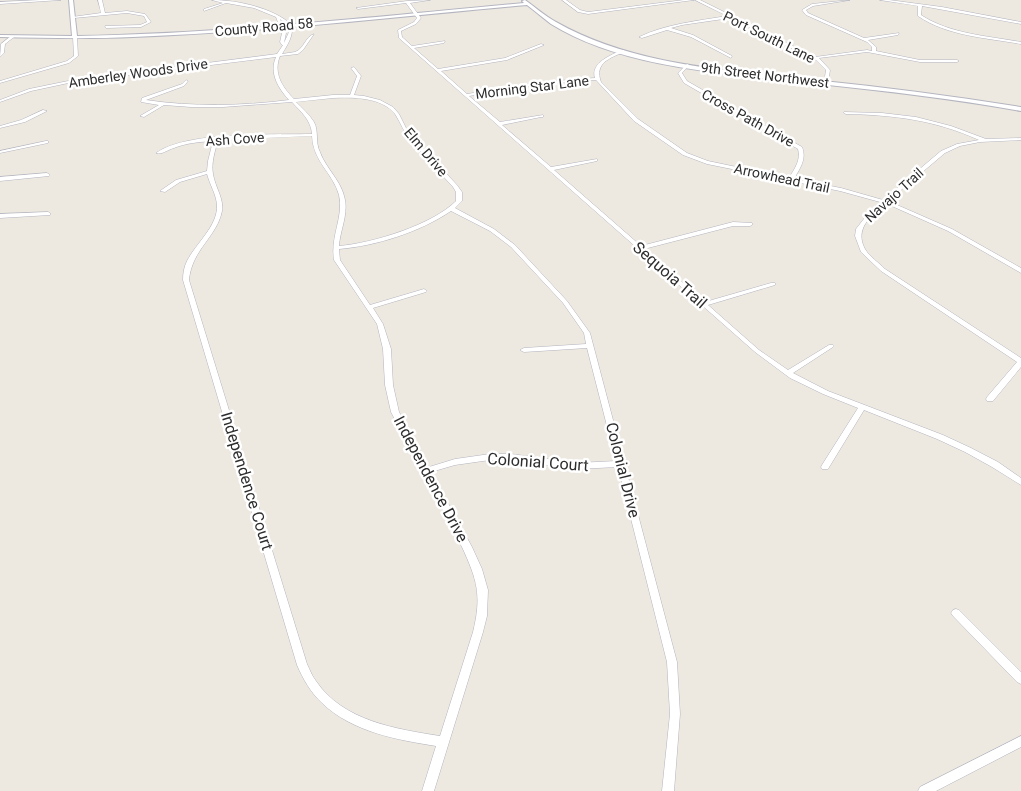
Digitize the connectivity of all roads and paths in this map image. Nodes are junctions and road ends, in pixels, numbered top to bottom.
1 (58, 0) edge
2 (71, 0) edge
3 (100, 0) edge
4 (214, 0) edge
5 (428, 0) edge
6 (564, 0) edge
7 (692, 0) edge
8 (697, 0) edge
9 (848, 0) edge
10 (882, 0) edge
11 (407, 2) junction
12 (526, 2) edge
13 (0, 3) edge
14 (227, 3) junction
15 (920, 5) junction
16 (358, 8) dead end
17 (205, 10) dead end
18 (103, 14) junction
19 (417, 14) junction
20 (277, 15) junction
21 (74, 17) junction
22 (728, 17) junction
23 (1021, 23) edge
24 (290, 24) junction
25 (282, 25) junction
26 (106, 26) dead end
27 (666, 28) junction
28 (898, 34) dead end
29 (1, 36) edge
30 (313, 36) dead end
31 (12, 37) junction
32 (75, 37) junction
33 (641, 37) dead end
34 (864, 39) junction
35 (444, 42) dead end
36 (1014, 42) junction
37 (1021, 43) edge
38 (3, 44) junction
39 (283, 44) junction
40 (542, 45) dead end
41 (1010, 46) dead end
42 (412, 47) junction
43 (623, 51) junction
44 (874, 51) junction
45 (277, 55) junction
46 (0, 56) edge
47 (731, 57) dead end
48 (813, 58) junction
49 (957, 61) dead end
50 (687, 65) junction
51 (353, 68) dead end
52 (438, 70) junction
53 (597, 79) junction
54 (186, 81) dead end
55 (0, 82) edge
56 (826, 82) junction
57 (466, 95) junction
58 (351, 97) junction
59 (0, 100) edge
60 (291, 100) junction
61 (1021, 101) edge
62 (164, 104) junction
63 (1020, 109) edge
64 (45, 111) dead end
65 (846, 113) dead end
66 (142, 116) dead end
67 (541, 116) dead end
68 (500, 124) junction
69 (0, 127) edge
70 (314, 135) junction
71 (1021, 139) edge
72 (216, 140) junction
73 (984, 140) junction
74 (46, 142) dead end
75 (0, 152) edge
76 (158, 153) dead end
77 (595, 160) dead end
78 (550, 169) junction
79 (210, 172) junction
80 (47, 175) dead end
81 (0, 178) edge
82 (791, 179) junction
83 (163, 191) dead end
84 (884, 202) junction
85 (452, 209) junction
86 (48, 214) dead end
87 (0, 216) edge
88 (750, 224) dead end
89 (335, 248) junction
90 (639, 248) junction
91 (1021, 271) edge
92 (773, 284) dead end
93 (424, 291) dead end
94 (702, 304) junction
95 (370, 307) junction
96 (591, 346) junction
97 (831, 346) dead end
98 (524, 350) dead end
99 (1021, 362) edge
100 (788, 373) junction
101 (990, 399) dead end
102 (863, 406) junction
103 (621, 464) junction
104 (825, 467) dead end
105 (426, 471) junction
106 (1021, 482) edge
107 (956, 613) dead end
108 (1021, 678) edge
109 (1021, 740) edge
110 (443, 742) junction
111 (428, 791) edge
112 (668, 791) edge
113 (924, 791) edge

1 - 13 street
2 - 21 street
3 - 18 street
4 - 14 street
5 - 11 street
6 - 7 street
8 - 22 street, Port South Lane
9 - 34 street
10 - 15 street
11 - 16 street
11 - 19 street
12 - 19 street, County Road 58
12 - 43 street, 9th Street Northwest
14 - 17 street
14 - 20 street
15 - 23 street
15 - 36 street
18 - 21 street
18 - 26 street
19 - 24 street, County Road 58
19 - 42 street, Sequoia Trail
20 - 24 street
20 - 25 street
21 - 32 street
22 - 27 street
22 - 48 street, Port South Lane
24 - 25 street, County Road 58
24 - 39 street
25 - 32 street, County Road 58
25 - 39 street
27 - 33 street
27 - 47 street
28 - 34 street
29 - 31 street, County Road 58
29 - 38 street
30 - 45 street, Amberley Woods Drive
31 - 32 street, County Road 58
31 - 38 street
32 - 55 street
34 - 44 street
35 - 42 street
36 - 37 street
36 - 41 street
38 - 46 street
39 - 45 street
40 - 52 street
42 - 52 street, Sequoia Trail
43 - 50 street, 9th Street Northwest
43 - 53 street
44 - 48 street
44 - 49 street
45 - 59 street, Amberley Woods Drive
45 - 60 street
48 - 56 street, Port South Lane
50 - 56 street, 9th Street Northwest
50 - 82 street, Cross Path Drive
51 - 58 street
52 - 57 street, Sequoia Trail
53 - 57 street, Morning Star Lane
53 - 82 street, Arrowhead Trail
54 - 62 street, Elm Drive
56 - 63 street, 9th Street Northwest
57 - 68 street, Sequoia Trail
58 - 60 street, Elm Drive
58 - 85 street, Elm Drive
60 - 62 street, Elm Drive
60 - 70 street
61 - 63 street
62 - 66 street
64 - 69 street
65 - 73 street
67 - 68 street
68 - 78 street, Sequoia Trail
70 - 72 street, Ash Cove
70 - 89 street
71 - 73 street, Navajo Trail
72 - 76 street, Ash Cove
72 - 79 street, Independence Court
73 - 84 street, Navajo Trail
74 - 75 street
77 - 78 street
78 - 90 street, Sequoia Trail
79 - 83 street
79 - 110 street, Independence Court
80 - 81 street
82 - 84 street, Arrowhead Trail
84 - 91 street, Arrowhead Trail
84 - 99 street, Navajo Trail
85 - 89 street
85 - 96 street, Colonial Drive
86 - 87 street
88 - 90 street
89 - 95 street, Independence Drive
90 - 94 street, Sequoia Trail
92 - 94 street
93 - 95 street
94 - 100 street, Sequoia Trail
95 - 105 street, Independence Drive
96 - 98 street
96 - 103 street, Colonial Drive
97 - 100 street
99 - 101 street
100 - 102 street, Sequoia Trail
102 - 104 street
102 - 106 street, Sequoia Trail
103 - 105 street, Colonial Court
103 - 112 street, Colonial Drive
105 - 110 street, Independence Drive
107 - 108 street
109 - 113 street
110 - 111 street, Independence Drive

